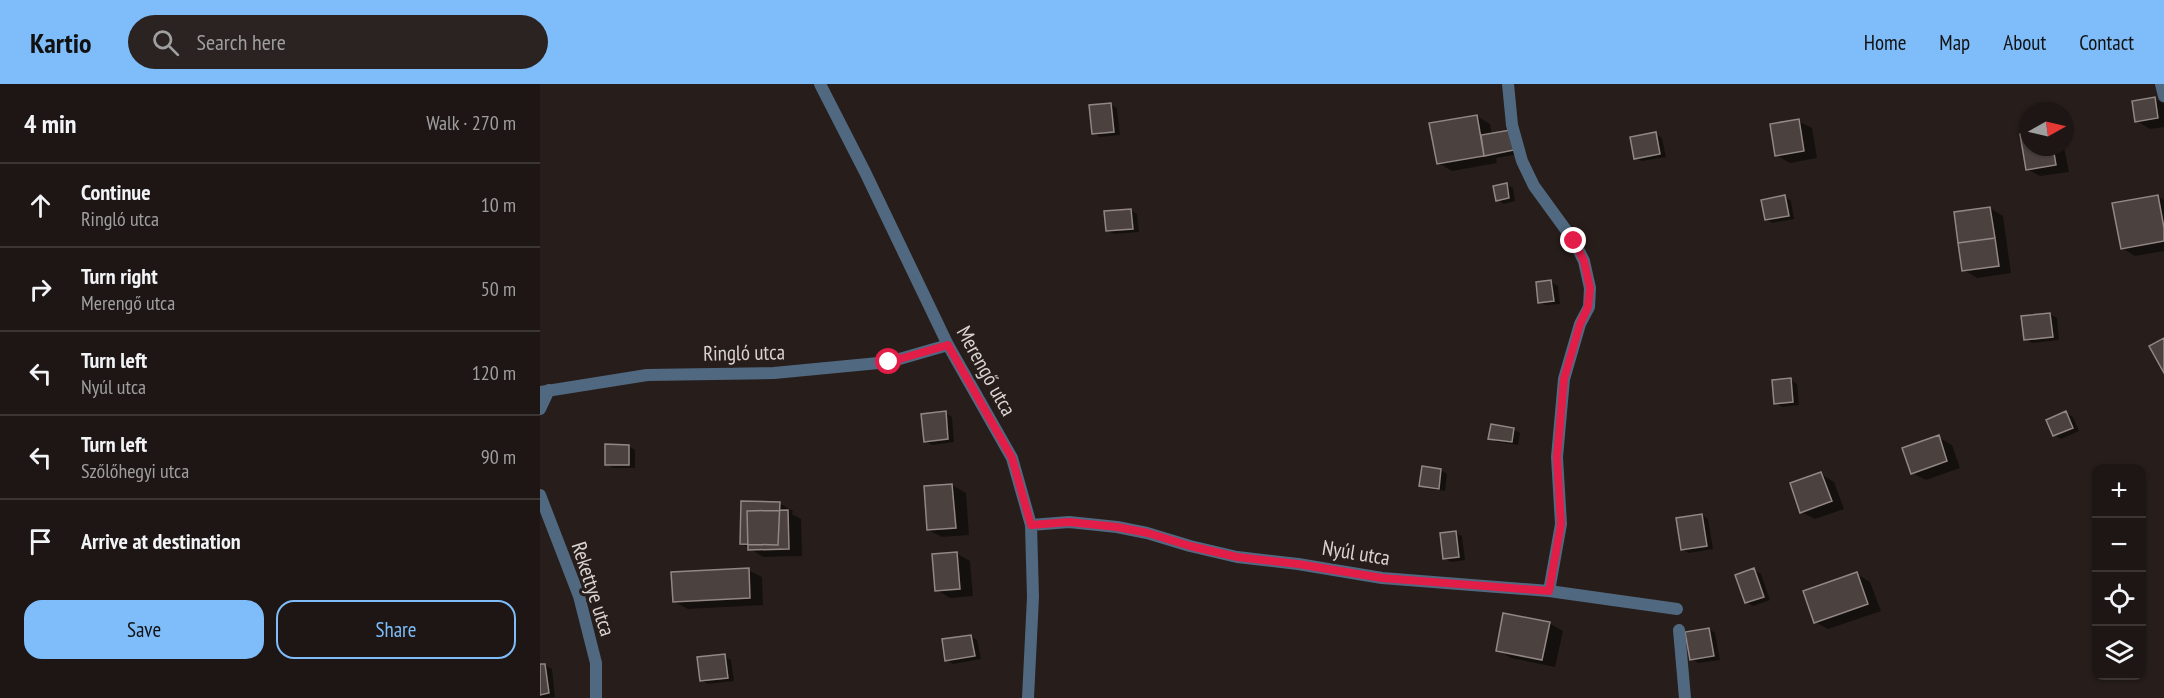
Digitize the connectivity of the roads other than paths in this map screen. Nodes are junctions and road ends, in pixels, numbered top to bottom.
1 (820, 84) edge
2 (1508, 84) edge
3 (2162, 84) edge
4 (2164, 96) edge
5 (948, 345) junction
6 (545, 391) edge
7 (540, 409) edge
8 (540, 495) edge
9 (1031, 525) junction
10 (1549, 591) junction
11 (1677, 609) dead end
12 (1678, 630) dead end
13 (596, 698) edge
14 (1028, 698) edge
15 (1685, 698) edge

1 - 5 street, Merengő utca
2 - 10 street
3 - 4 street
5 - 6 street, Ringló utca
5 - 9 street, Merengő utca
6 - 7 street
8 - 13 street, Rekettye utca
9 - 10 street, Nyúl utca
9 - 14 street, Merengő utca
10 - 11 street, Nyúl utca
12 - 15 street

